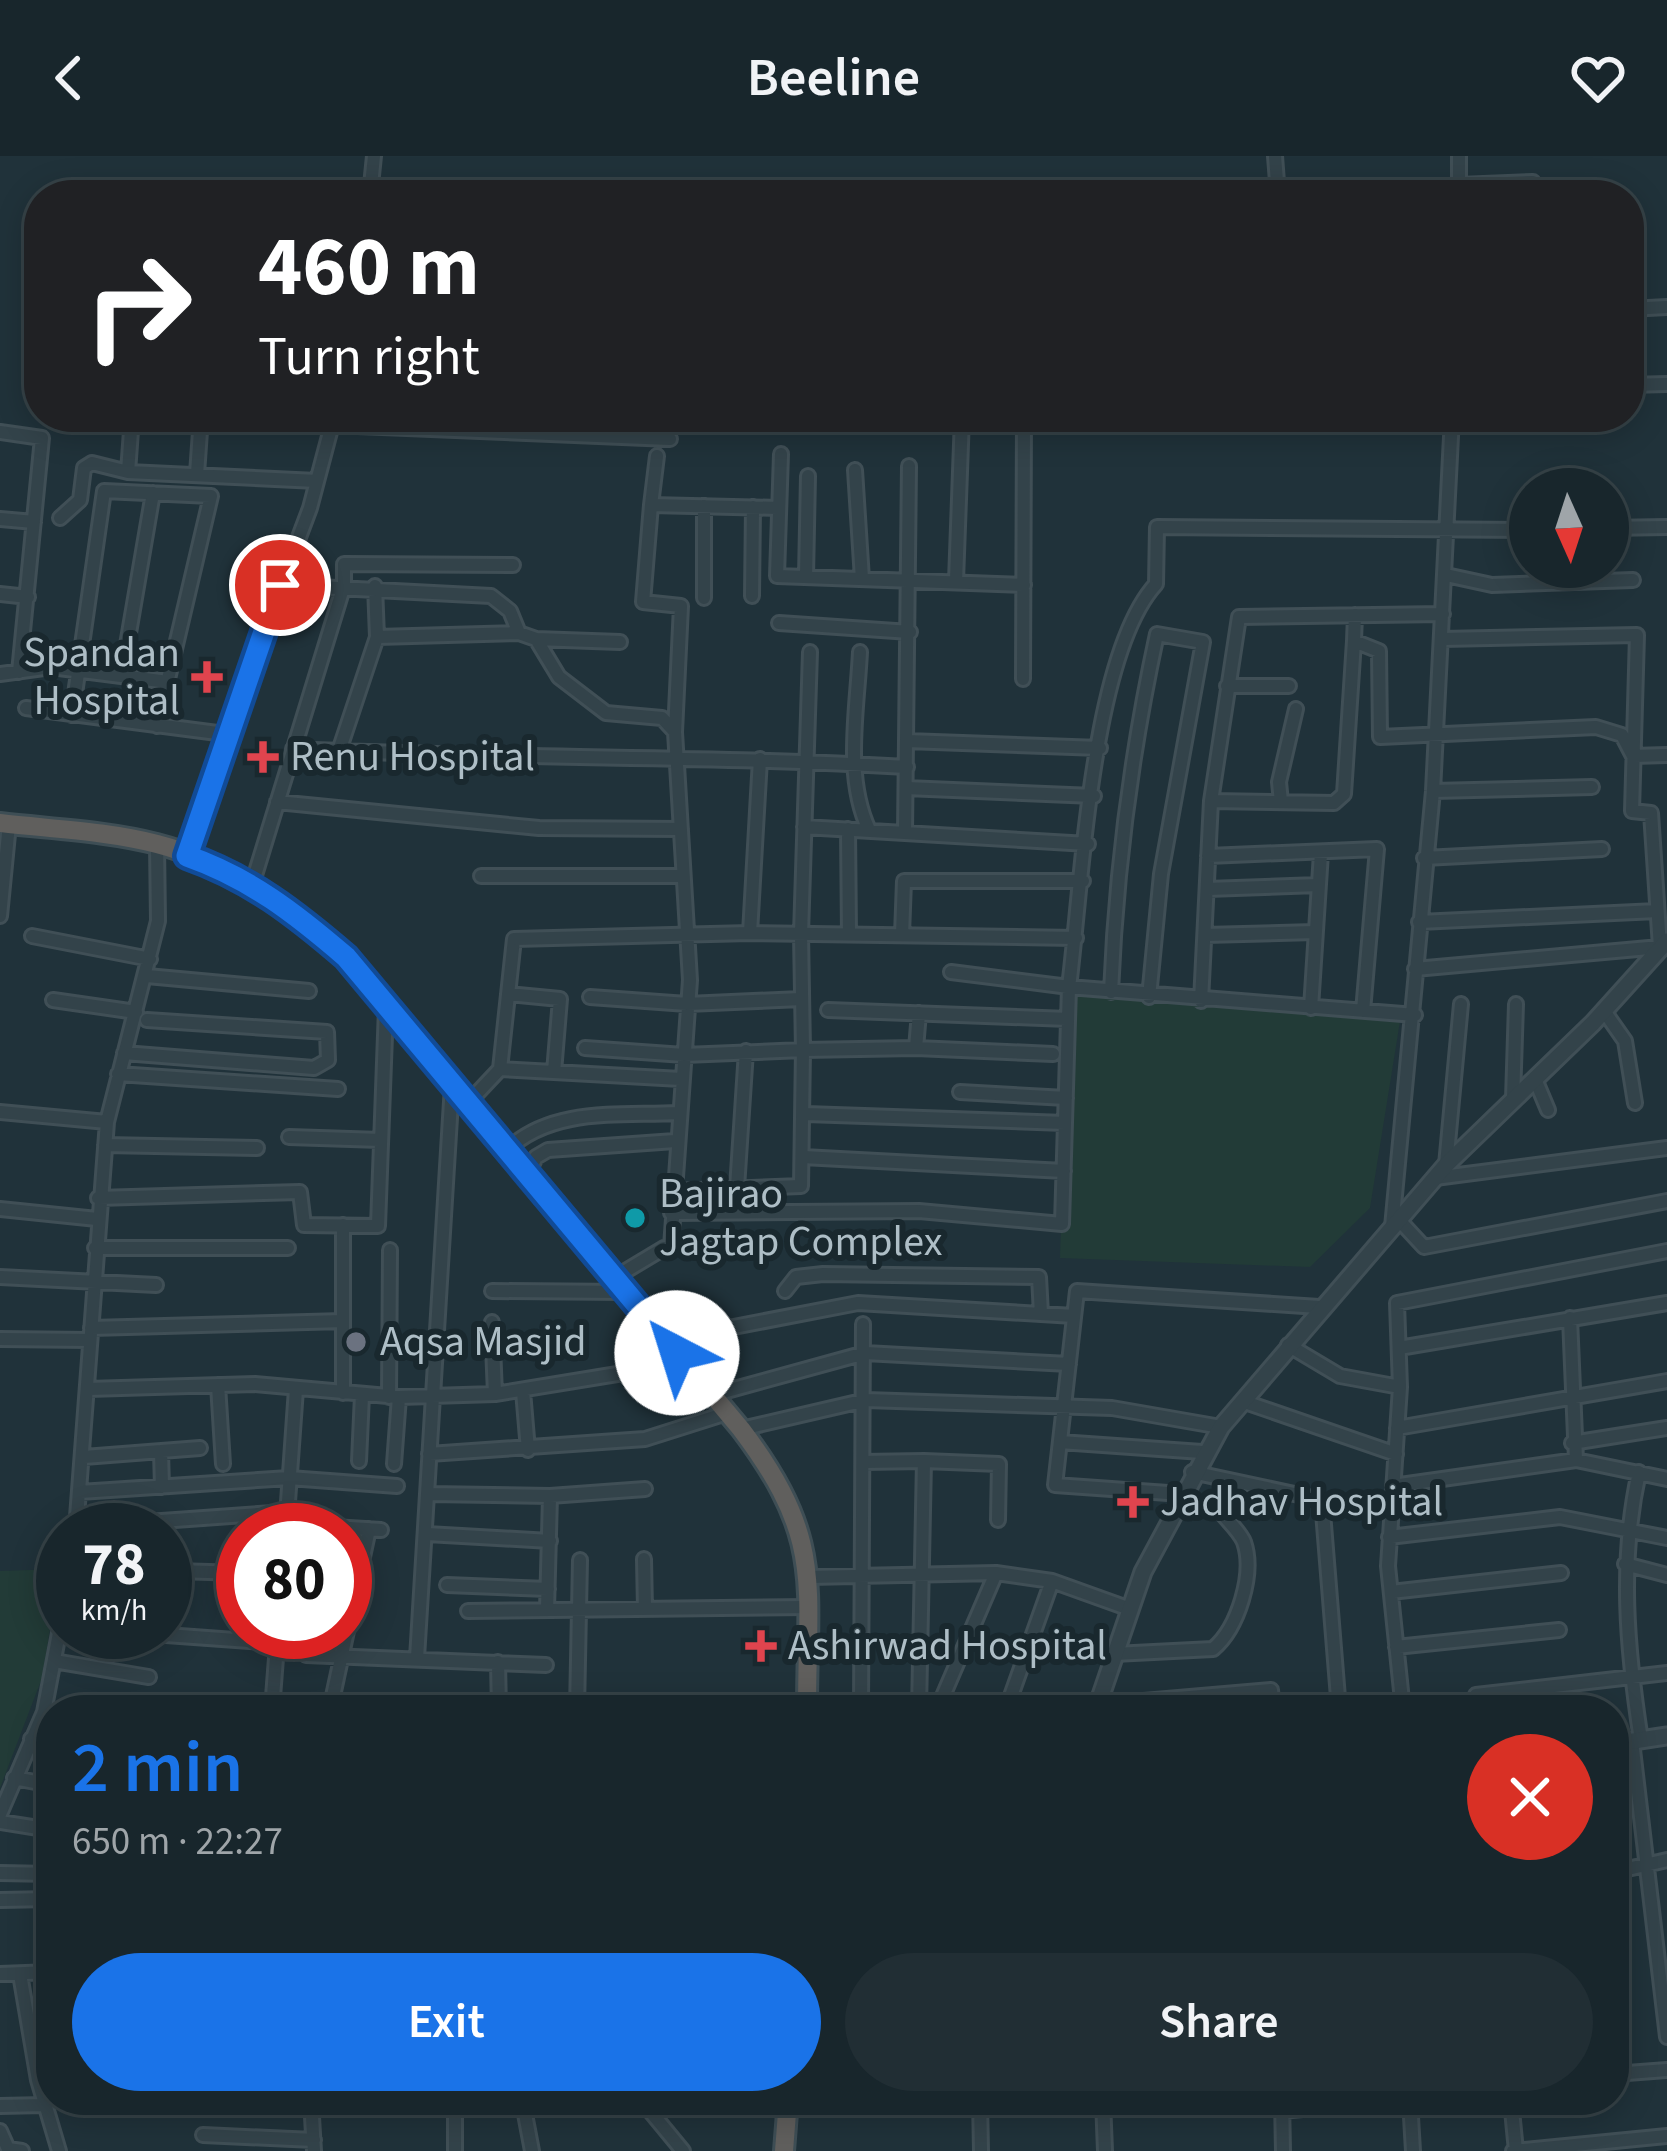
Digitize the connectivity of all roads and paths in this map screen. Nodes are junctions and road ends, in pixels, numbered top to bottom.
1 (0, 432) edge
2 (131, 432) edge
3 (200, 432) edge
4 (331, 432) edge
5 (539, 432) edge
6 (961, 432) edge
7 (1024, 432) edge
8 (1451, 432) edge
9 (670, 439) dead end
10 (781, 454) dead end
11 (657, 456) dead end
12 (909, 466) dead end
13 (855, 470) dead end
14 (128, 472) junction
15 (197, 474) junction
16 (808, 476) dead end
17 (317, 481) junction
18 (153, 494) junction
19 (651, 505) junction
20 (704, 506) junction
21 (753, 507) junction
22 (779, 508) junction
23 (60, 518) dead end
24 (0, 519) edge
25 (34, 522) junction
26 (1667, 527) edge
27 (1629, 528) edge
28 (1509, 530) edge
29 (1448, 531) junction
30 (513, 566) dead end
31 (1445, 575) junction
32 (806, 578) junction
33 (862, 579) junction
34 (1633, 580) dead end
35 (912, 581) junction
36 (956, 581) junction
37 (280, 585) junction
38 (344, 585) junction
39 (1024, 585) junction
40 (375, 586) junction
41 (0, 594) edge
42 (752, 596) dead end
43 (28, 597) junction
44 (704, 598) dead end
45 (1443, 614) junction
46 (1355, 615) junction
47 (779, 623) dead end
48 (910, 632) junction
49 (519, 634) junction
50 (377, 637) junction
51 (536, 639) junction
52 (1442, 639) junction
53 (1354, 641) junction
54 (620, 642) dead end
55 (810, 652) dead end
56 (860, 652) dead end
57 (79, 668) junction
58 (19, 672) junction
59 (0, 674) edge
60 (122, 674) junction
61 (1023, 680) dead end
62 (168, 682) junction
63 (1227, 686) junction
64 (1288, 686) dead end
65 (26, 707) dead end
66 (1295, 709) dead end
67 (72, 715) junction
68 (157, 726) junction
69 (675, 732) junction
70 (225, 734) junction
71 (1436, 737) junction
72 (907, 741) junction
73 (1100, 748) junction
74 (293, 749) junction
75 (339, 751) junction
76 (679, 754) junction
77 (1667, 755) edge
78 (1634, 756) junction
79 (760, 759) junction
80 (806, 761) junction
81 (854, 764) junction
82 (907, 766) junction
83 (1592, 787) dead end
84 (906, 788) junction
85 (1433, 791) junction
86 (1094, 796) junction
87 (1211, 801) junction
88 (277, 802) junction
89 (1281, 802) junction
90 (1667, 812) edge
91 (1652, 813) junction
92 (4, 823) edge
93 (804, 827) junction
94 (681, 829) junction
95 (848, 829) junction
96 (869, 830) junction
97 (905, 833) junction
98 (157, 844) junction
99 (1088, 844) junction
100 (1602, 849) dead end
101 (1321, 853) junction
102 (187, 856) junction
103 (1208, 856) junction
104 (1424, 858) junction
105 (481, 876) dead end
106 (682, 876) junction
107 (1083, 881) junction
108 (252, 885) junction
109 (1318, 885) junction
110 (1207, 889) junction
111 (1657, 911) junction
112 (0, 916) edge
113 (1419, 922) junction
114 (1316, 932) junction
115 (750, 933) junction
116 (801, 934) junction
117 (849, 934) junction
118 (902, 935) junction
119 (1205, 935) junction
120 (32, 936) dead end
121 (686, 938) junction
122 (1076, 938) junction
123 (1663, 944) edge
124 (150, 959) junction
125 (1415, 969) junction
126 (951, 972) dead end
127 (147, 976) junction
128 (1070, 987) junction
129 (309, 991) dead end
130 (1111, 992) junction
131 (508, 994) junction
132 (590, 997) dead end
133 (1149, 997) junction
134 (801, 999) junction
135 (53, 1000) dead end
136 (1202, 1001) junction
137 (687, 1004) junction
138 (1461, 1004) dead end
139 (1516, 1004) dead end
140 (386, 1005) junction
141 (1311, 1008) junction
142 (828, 1010) dead end
143 (1363, 1011) junction
144 (1604, 1011) junction
145 (919, 1013) junction
146 (1415, 1015) junction
147 (142, 1016) junction
148 (1068, 1019) junction
149 (585, 1048) dead end
150 (916, 1048) junction
151 (803, 1050) junction
152 (746, 1051) junction
153 (124, 1053) junction
154 (684, 1054) junction
155 (1053, 1054) dead end
156 (500, 1069) junction
157 (554, 1072) junction
158 (118, 1074) junction
159 (681, 1079) junction
160 (1534, 1079) junction
161 (452, 1083) junction
162 (338, 1089) dead end
163 (960, 1092) dead end
164 (1066, 1098) junction
165 (1513, 1099) junction
166 (468, 1103) junction
167 (1635, 1103) dead end
168 (1548, 1110) dead end
169 (0, 1112) edge
170 (677, 1113) junction
171 (806, 1114) junction
172 (107, 1122) junction
173 (1065, 1123) junction
174 (289, 1137) dead end
175 (381, 1140) junction
176 (675, 1141) junction
177 (105, 1144) junction
178 (257, 1148) dead end
179 (1667, 1148) edge
180 (507, 1150) junction
181 (803, 1157) junction
182 (1064, 1171) junction
183 (1440, 1171) junction
184 (527, 1174) junction
185 (737, 1188) junction
186 (672, 1191) junction
187 (98, 1198) junction
188 (1667, 1201) edge
189 (0, 1209) edge
190 (671, 1213) junction
191 (97, 1219) junction
192 (1396, 1224) junction
193 (343, 1226) junction
194 (288, 1247) dead end
195 (671, 1247) junction
196 (760, 1247) dead end
197 (94, 1248) junction
198 (390, 1250) dead end
199 (1667, 1251) edge
200 (868, 1274) junction
201 (0, 1277) edge
202 (93, 1281) junction
203 (620, 1285) junction
204 (156, 1286) dead end
205 (491, 1291) dead end
206 (784, 1291) dead end
207 (1667, 1303) edge
208 (870, 1304) junction
209 (1319, 1307) junction
210 (1041, 1314) junction
211 (1074, 1316) junction
212 (1570, 1318) junction
213 (343, 1321) junction
214 (492, 1322) dead end
215 (863, 1324) dead end
216 (91, 1334) junction
217 (0, 1339) edge
218 (1288, 1345) junction
219 (671, 1346) junction
220 (1399, 1348) junction
221 (865, 1353) junction
222 (1069, 1364) junction
223 (1667, 1381) edge
224 (218, 1385) junction
225 (1400, 1387) junction
226 (88, 1389) junction
227 (296, 1390) junction
228 (523, 1390) junction
229 (344, 1393) junction
230 (495, 1394) junction
231 (362, 1395) junction
232 (712, 1395) junction
233 (1571, 1396) junction
234 (394, 1397) junction
235 (430, 1398) junction
236 (866, 1400) junction
237 (1242, 1401) junction
238 (1065, 1405) junction
239 (727, 1413) junction
240 (1220, 1427) junction
241 (1397, 1428) junction
242 (1667, 1428) edge
243 (742, 1429) junction
244 (1060, 1442) junction
245 (1572, 1443) junction
246 (200, 1448) dead end
247 (528, 1450) junction
248 (161, 1451) junction
249 (1202, 1452) junction
250 (429, 1454) junction
251 (1396, 1454) junction
252 (84, 1457) junction
253 (1576, 1460) junction
254 (924, 1461) junction
255 (358, 1462) dead end
256 (863, 1462) junction
257 (394, 1463) dead end
258 (224, 1464) dead end
259 (1192, 1472) junction
260 (1639, 1472) junction
261 (289, 1478) junction
262 (1667, 1479) edge
263 (162, 1486) junction
264 (398, 1486) dead end
265 (1393, 1486) junction
266 (645, 1489) dead end
267 (80, 1492) junction
268 (429, 1494) junction
269 (1182, 1494) junction
270 (550, 1496) junction
271 (79, 1503) edge
272 (287, 1503) edge
273 (1220, 1511) dead end
274 (998, 1520) dead end
275 (1627, 1529) junction
276 (427, 1534) junction
277 (1389, 1537) junction
278 (1667, 1538) edge
279 (550, 1541) junction
280 (644, 1559) dead end
281 (580, 1560) dead end
282 (1625, 1564) junction
283 (919, 1572) junction
284 (1561, 1573) dead end
285 (996, 1574) junction
286 (1667, 1575) edge
287 (809, 1576) junction
288 (859, 1576) junction
289 (1052, 1581) junction
290 (447, 1585) dead end
291 (548, 1589) junction
292 (1390, 1592) junction
293 (808, 1607) junction
294 (645, 1609) junction
295 (1130, 1609) junction
296 (547, 1610) junction
297 (580, 1610) junction
298 (468, 1611) dead end
299 (1559, 1630) dead end
300 (1396, 1647) junction
301 (1114, 1654) junction
302 (372, 1656) edge
303 (417, 1658) junction
304 (276, 1659) edge
305 (339, 1659) edge
306 (55, 1661) joint
307 (498, 1662) junction
308 (546, 1665) dead end
309 (1667, 1673) edge
310 (148, 1677) dead end
311 (1632, 1677) junction
312 (50, 1695) edge
313 (273, 1695) edge
314 (333, 1695) edge
315 (499, 1695) edge
316 (578, 1695) edge
317 (807, 1695) edge
318 (861, 1695) edge
319 (919, 1695) edge
320 (944, 1695) edge
321 (1011, 1695) edge
322 (1100, 1695) edge
323 (1222, 1695) edge
324 (1272, 1695) edge
325 (1338, 1695) edge
326 (1401, 1695) edge
327 (1476, 1695) edge
328 (36, 1731) edge
329 (1667, 1736) edge
330 (31, 1738) junction
331 (36, 1738) edge
332 (1629, 1742) edge
333 (14, 1778) junction
334 (36, 1782) edge
335 (0, 1818) edge
336 (36, 1826) edge
337 (1667, 1860) edge
338 (1646, 1864) junction
339 (1629, 1868) edge
340 (0, 1873) edge
341 (36, 1874) edge
342 (36, 1899) edge
343 (0, 1900) edge
344 (1662, 1945) edge
345 (36, 1973) edge
346 (20, 1974) junction
347 (0, 1975) edge
348 (1666, 2028) edge
349 (1667, 2037) edge
350 (36, 2061) edge
351 (1667, 2070) edge
352 (1629, 2073) edge
353 (36, 2105) edge
354 (0, 2106) edge
355 (47, 2115) edge
356 (312, 2115) edge
357 (455, 2115) edge
358 (525, 2115) edge
359 (653, 2115) edge
360 (787, 2115) edge
361 (980, 2115) edge
362 (1104, 2115) edge
363 (1282, 2115) edge
364 (1411, 2115) edge
365 (1512, 2115) edge
366 (0, 2131) edge
367 (203, 2135) dead end
368 (1667, 2136) edge
369 (314, 2146) edge
370 (57, 2150) edge
371 (22, 2151) edge
372 (455, 2151) edge
373 (532, 2151) edge
374 (682, 2151) edge
375 (784, 2151) edge
376 (980, 2151) edge
377 (1105, 2151) edge
378 (1283, 2151) edge
379 (1413, 2151) edge
380 (1515, 2151) edge

1 - 25 street
2 - 14 street
3 - 15 street
4 - 17 street
5 - 9 street
6 - 36 street
7 - 39 street
8 - 29 street
10 - 22 street
11 - 19 street
12 - 35 street
13 - 33 street
14 - 15 street
14 - 23 street
15 - 17 street
16 - 32 street
17 - 37 street
18 - 57 street
18 - 60 street
18 - 62 street
19 - 20 street
19 - 69 street
20 - 21 street
20 - 44 street
21 - 22 street
21 - 42 street
22 - 32 street
24 - 25 street
25 - 43 street
26 - 27 street
28 - 29 street
29 - 31 street
29 - 73 street
30 - 38 street
31 - 34 street
31 - 45 street
32 - 33 street
33 - 35 street
35 - 36 street
35 - 48 street
36 - 39 street
37 - 38 street
37 - 70 street
38 - 40 street
38 - 74 street
39 - 61 street
40 - 49 street
40 - 50 street
41 - 43 street
43 - 58 street
45 - 46 street
45 - 52 street
46 - 53 street
46 - 63 street
47 - 48 street
48 - 72 street
49 - 50 street
49 - 51 street
50 - 75 street
51 - 54 street
51 - 69 street
52 - 71 street
52 - 78 street
53 - 71 street
53 - 89 street
55 - 80 street
56 - 81 street
57 - 58 street
57 - 60 street
57 - 67 street
58 - 59 street
60 - 62 street
62 - 68 street
63 - 64 street
63 - 87 street
65 - 67 street
66 - 89 street
67 - 68 street
68 - 70 street
69 - 76 street
70 - 102 street
71 - 78 street
71 - 85 street
72 - 73 street
72 - 82 street
73 - 86 street
74 - 75 street
74 - 88 street
75 - 76 street
76 - 79 street
76 - 94 street
77 - 78 street
78 - 91 street
79 - 80 street
79 - 115 street
80 - 81 street
80 - 93 street
81 - 82 street
81 - 96 street
82 - 84 street
83 - 85 street
84 - 86 street
84 - 97 street
85 - 104 street
86 - 99 street
87 - 89 street
87 - 103 street
88 - 94 street
88 - 108 street
90 - 91 street
91 - 111 street
92 - 98 highway
92 - 112 street
93 - 95 street
93 - 116 street
94 - 106 street
95 - 96 street
95 - 117 street
96 - 97 street
97 - 99 street
98 - 102 highway
98 - 124 street
99 - 107 street
100 - 104 street
101 - 103 street
101 - 109 street
101 - 143 street
102 - 108 highway
103 - 110 street
104 - 113 street
105 - 106 street
106 - 121 street
107 - 118 street
107 - 122 street
108 - 140 highway
109 - 110 street
109 - 114 street
110 - 119 street
111 - 113 street
111 - 123 street
113 - 125 street
114 - 119 street
114 - 141 street
115 - 116 street
115 - 121 street
116 - 117 street
116 - 134 street
117 - 118 street
118 - 122 street
119 - 136 street
120 - 124 street
121 - 131 street
121 - 137 street
122 - 128 street
123 - 125 street
123 - 144 street
124 - 127 street
125 - 146 street
126 - 128 street
127 - 129 street
127 - 147 street
128 - 130 street
128 - 148 street
130 - 133 street
130 - 133 street
131 - 156 street
131 - 157 street
132 - 137 street
133 - 136 street
134 - 137 street
134 - 151 street
135 - 147 street
136 - 141 street
137 - 154 street
138 - 183 street
139 - 165 street
140 - 161 highway
140 - 175 street
141 - 143 street
142 - 145 street
143 - 146 street
144 - 160 street
144 - 167 street
145 - 148 street
145 - 150 street
146 - 192 street
147 - 153 street
147 - 153 street
148 - 164 street
149 - 154 street
150 - 151 street
150 - 155 street
151 - 152 street
151 - 171 street
152 - 154 street
152 - 185 street
153 - 158 street
154 - 159 street
156 - 157 street
156 - 166 street
157 - 159 street
158 - 162 street
158 - 172 street
159 - 170 street
160 - 165 street
160 - 168 street
161 - 166 highway
161 - 235 street
163 - 164 street
164 - 173 street
165 - 183 street
166 - 180 highway
169 - 172 street
170 - 176 street
170 - 180 street
171 - 173 street
171 - 181 street
172 - 177 street
173 - 182 street
174 - 175 street
175 - 193 street
176 - 184 street
176 - 186 street
177 - 178 street
177 - 187 street
179 - 183 street
180 - 184 highway
181 - 182 street
181 - 185 street
182 - 190 street
183 - 192 street
184 - 203 highway
185 - 186 street
186 - 190 street
187 - 191 street
187 - 193 street
188 - 192 street
189 - 191 street
190 - 195 street
191 - 197 street
192 - 209 street
193 - 213 street
194 - 197 street
195 - 196 street
195 - 203 street
197 - 202 street
198 - 234 street
199 - 220 street
200 - 206 street
200 - 208 street
200 - 210 street
201 - 202 street
202 - 204 street
202 - 216 street
203 - 205 street
203 - 219 highway
207 - 212 street
208 - 210 street
208 - 219 street
209 - 211 street
209 - 218 street
210 - 211 street
211 - 222 street
212 - 220 street
212 - 233 street
213 - 216 street
213 - 229 street
214 - 230 street
215 - 221 street
216 - 217 street
216 - 226 street
218 - 225 street
218 - 237 street
219 - 228 street
219 - 232 highway
220 - 225 street
221 - 222 street
221 - 232 street
221 - 236 street
222 - 238 street
223 - 233 street
224 - 226 street
224 - 227 street
224 - 258 street
225 - 241 street
226 - 252 street
227 - 229 street
227 - 261 street
228 - 230 street
228 - 247 street
229 - 231 street
230 - 235 street
231 - 234 street
231 - 255 street
232 - 239 highway
233 - 241 street
233 - 245 street
234 - 235 street
234 - 257 street
235 - 250 street
236 - 238 street
236 - 243 street
236 - 256 street
237 - 240 street
237 - 251 street
238 - 240 street
238 - 244 street
239 - 243 highway
239 - 247 street
240 - 249 street
241 - 251 street
242 - 245 street
243 - 287 highway
244 - 249 street
244 - 269 street
245 - 253 street
246 - 248 street
247 - 250 street
248 - 252 street
248 - 263 street
249 - 259 street
250 - 268 street
251 - 265 street
252 - 267 street
253 - 260 street
253 - 265 street
254 - 256 street
254 - 274 street
254 - 283 street
256 - 288 street
259 - 269 street
259 - 325 street
260 - 262 street
260 - 275 street
261 - 263 street
261 - 264 street
261 - 272 street
263 - 267 street
265 - 277 street
266 - 270 street
267 - 271 street
268 - 270 street
268 - 276 street
269 - 295 street
270 - 279 street
273 - 301 street
275 - 277 street
275 - 278 street
275 - 282 street
276 - 279 street
276 - 303 street
277 - 292 street
279 - 291 street
280 - 294 street
281 - 297 street
282 - 286 street
282 - 311 street
283 - 285 street
283 - 288 street
283 - 319 street
284 - 292 street
285 - 289 street
285 - 320 street
287 - 288 street
287 - 293 highway
288 - 318 street
289 - 295 street
289 - 321 street
290 - 291 street
291 - 296 street
292 - 300 street
293 - 294 street
293 - 317 highway
294 - 297 street
295 - 301 street
296 - 297 street
296 - 298 street
297 - 316 street
299 - 300 street
300 - 326 street
301 - 322 street
302 - 303 street
303 - 307 street
304 - 313 street
305 - 314 street
306 - 310 street
306 - 312 street
307 - 308 street
307 - 315 street
309 - 311 street
311 - 327 street
311 - 332 street
323 - 324 street
328 - 330 street
329 - 332 street
330 - 331 street
330 - 333 street
332 - 338 street
333 - 334 street
333 - 335 street
335 - 336 street
337 - 338 street
338 - 339 street
338 - 344 street
340 - 341 street
342 - 343 street
344 - 348 street
345 - 346 street
346 - 347 street
346 - 350 street
348 - 349 street
351 - 352 street
353 - 354 street
355 - 370 street
356 - 369 street
357 - 372 street
358 - 373 street
359 - 374 street
360 - 375 highway
361 - 376 street
362 - 377 street
363 - 378 street
364 - 379 street
365 - 380 street
366 - 371 street
367 - 369 street
368 - 380 street

